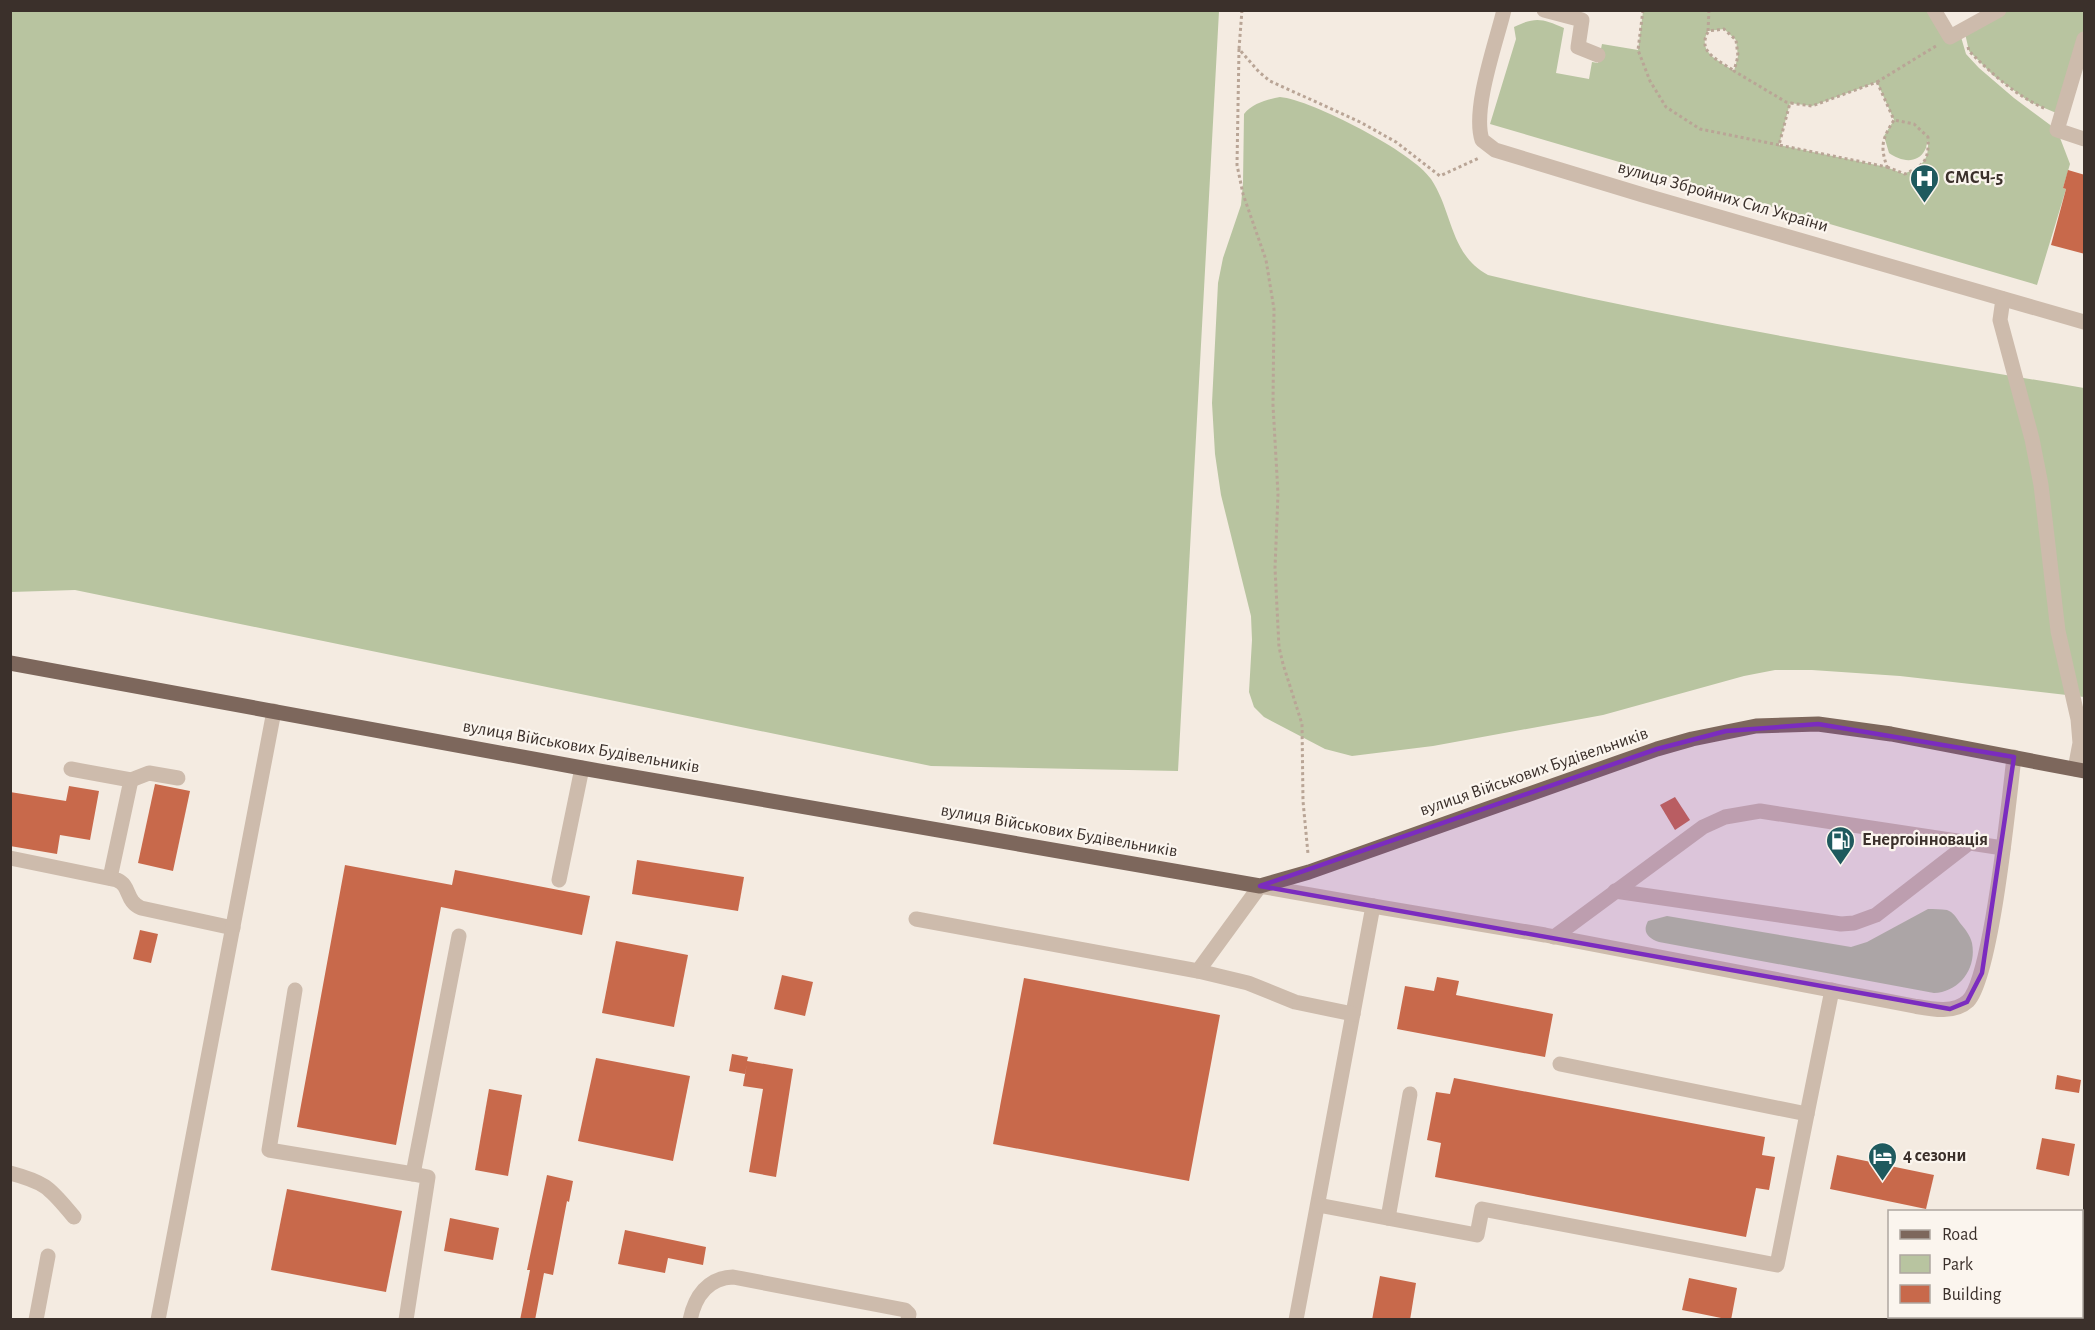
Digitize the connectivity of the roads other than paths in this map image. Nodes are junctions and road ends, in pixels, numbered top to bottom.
1 (1504, 10) edge
2 (1544, 10) edge
3 (1934, 10) edge
4 (1999, 10) edge
5 (2085, 39) edge
6 (1598, 55) dead end
7 (2085, 139) edge
8 (2003, 298) junction
9 (2085, 322) edge
10 (10, 663) edge
11 (274, 711) junction
12 (2013, 757) junction
13 (582, 768) junction
14 (71, 769) dead end
15 (2080, 770) edge
16 (178, 778) dead end
17 (131, 780) junction
18 (1969, 843) junction
19 (2003, 848) junction
20 (10, 858) edge
21 (110, 878) junction
22 (559, 880) dead end
23 (1260, 886) junction
24 (1615, 891) junction
25 (1373, 906) junction
26 (916, 920) dead end
27 (233, 928) junction
28 (459, 936) dead end
29 (1554, 937) junction
30 (1198, 971) junction
31 (295, 990) dead end
32 (1832, 990) junction
33 (1353, 1014) junction
34 (1560, 1064) dead end
35 (1410, 1094) dead end
36 (1808, 1114) junction
37 (10, 1173) edge
38 (414, 1174) junction
39 (1318, 1205) junction
40 (75, 1217) dead end
41 (1388, 1218) junction
42 (48, 1256) dead end
43 (36, 1320) edge
44 (158, 1320) edge
45 (406, 1320) edge
46 (690, 1320) edge
47 (908, 1320) edge
48 (1296, 1320) edge

1 - 8 street, вулиця Збройних Сил України
2 - 6 street
3 - 4 street
5 - 7 street
8 - 9 street, вулиця Збройних Сил України
8 - 15 street
10 - 11 main road, вулиця Військових Будівельників
11 - 13 main road, вулиця Військових Будівельників
11 - 27 street
12 - 15 main road, вулиця Військових Будівельників
12 - 19 street
12 - 23 main road, вулиця Військових Будівельників
13 - 22 street
13 - 23 main road, вулиця Військових Будівельників
14 - 17 street
16 - 17 street
17 - 21 street
18 - 19 street
18 - 24 street
18 - 24 street
19 - 32 street
20 - 21 street
21 - 27 street
23 - 25 street
23 - 30 street
24 - 29 street
25 - 29 street
25 - 33 street
26 - 30 street
27 - 44 street
28 - 38 street
29 - 32 street
30 - 33 street
31 - 38 street
32 - 36 street
33 - 39 street
34 - 36 street
35 - 41 street
36 - 41 street
37 - 40 street
38 - 45 street
39 - 41 street
39 - 48 street
42 - 43 street
46 - 47 street

